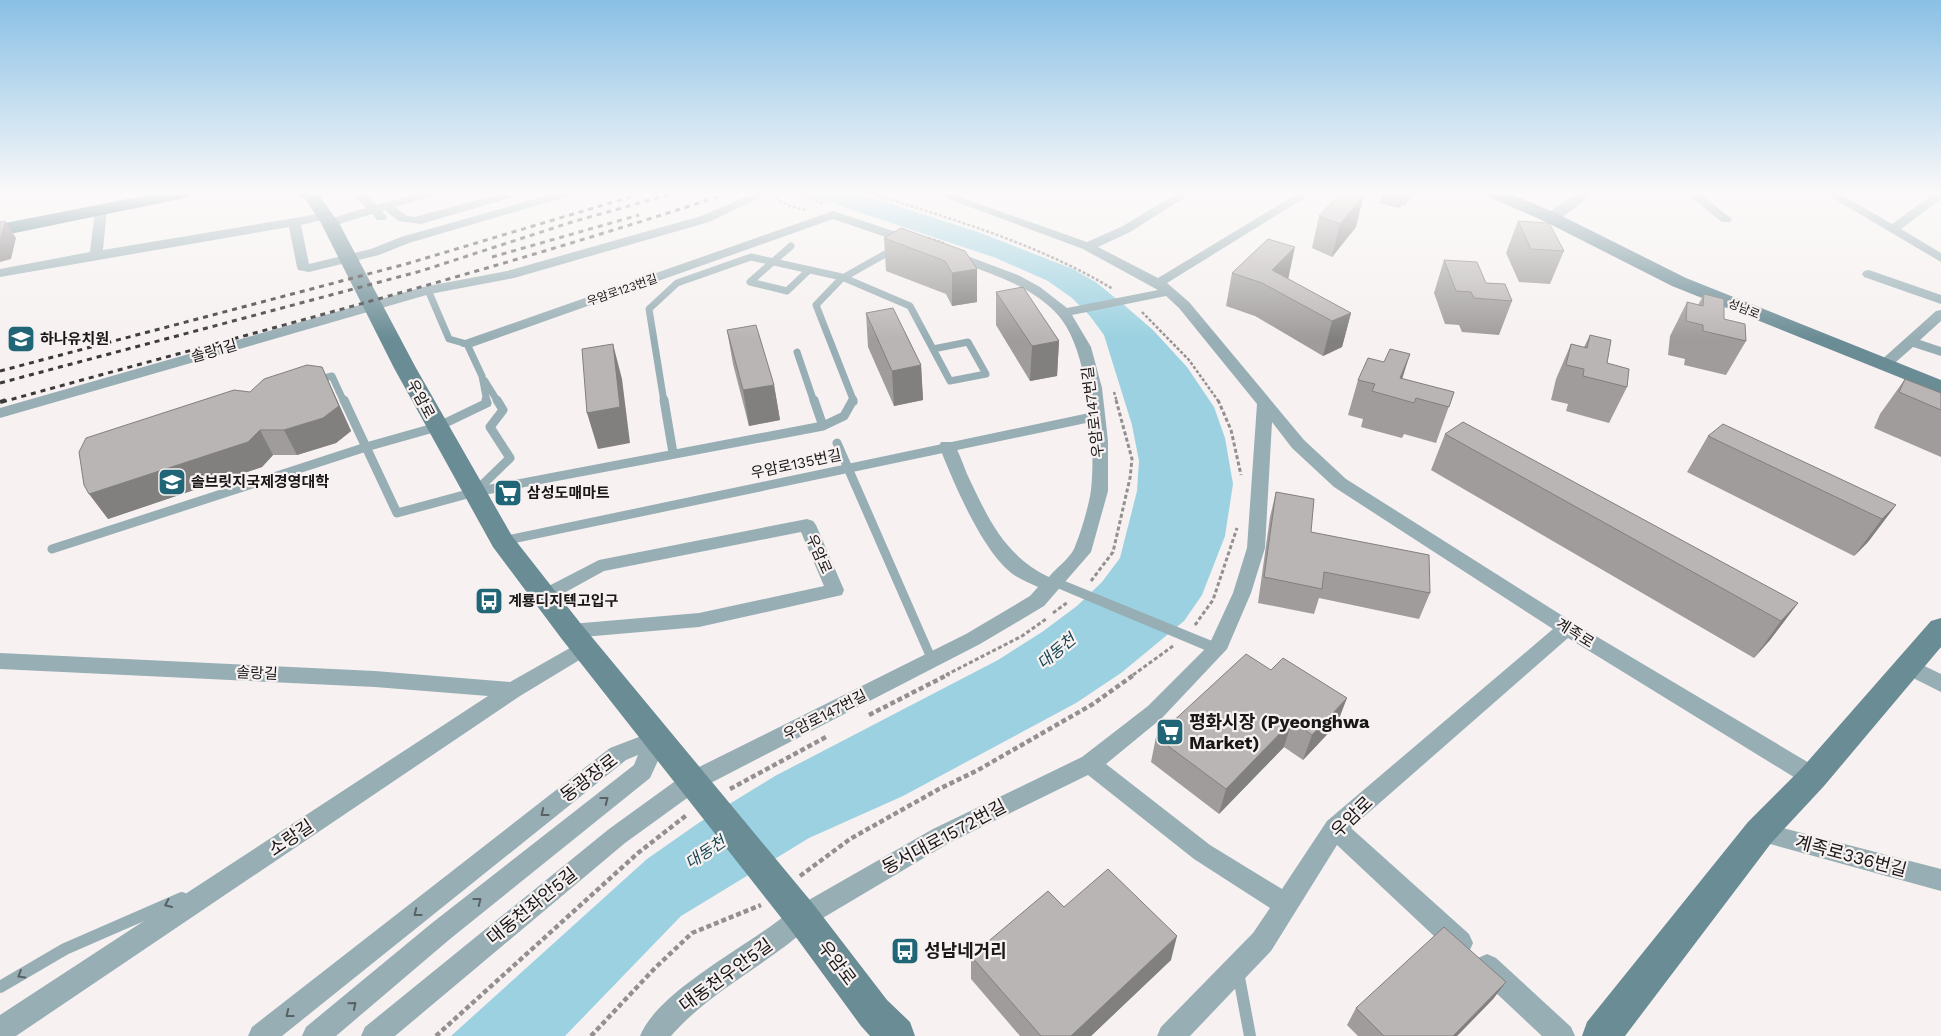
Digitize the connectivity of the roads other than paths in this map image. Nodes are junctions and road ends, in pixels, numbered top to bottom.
1 (97, 242) edge
2 (178, 242) edge
3 (298, 242) edge
4 (340, 242) edge
5 (399, 242) edge
6 (624, 242) edge
7 (748, 242) edge
8 (924, 242) edge
9 (1077, 242) edge
10 (1100, 242) edge
11 (1228, 242) edge
12 (1600, 242) edge
13 (1915, 242) edge
14 (929, 244) junction
15 (790, 246) dead end
16 (1087, 246) junction
17 (96, 256) junction
18 (1941, 258) edge
19 (772, 262) junction
20 (809, 270) junction
21 (0, 272) edge
22 (1869, 274) dead end
23 (842, 277) junction
24 (1163, 287) junction
25 (428, 290) junction
26 (1941, 300) edge
27 (1064, 313) junction
28 (1941, 314) edge
29 (1910, 341) junction
30 (467, 344) junction
31 (933, 349) junction
32 (797, 352) dead end
33 (1941, 352) edge
34 (1884, 365) junction
35 (482, 376) junction
36 (303, 384) edge
37 (1941, 388) edge
38 (1264, 405) junction
39 (0, 412) edge
40 (1097, 416) junction
41 (823, 426) junction
42 (437, 428) junction
43 (837, 443) dead end
44 (947, 446) junction
45 (366, 447) junction
46 (673, 453) junction
47 (848, 467) junction
48 (475, 492) junction
49 (502, 541) junction
50 (52, 549) dead end
51 (1057, 584) junction
52 (544, 597) junction
53 (1566, 628) junction
54 (1941, 628) edge
55 (578, 639) junction
56 (1217, 649) junction
57 (932, 660) junction
58 (0, 661) edge
59 (1908, 666) junction
60 (1941, 684) edge
61 (513, 690) junction
62 (657, 739) junction
63 (1090, 764) junction
64 (1813, 777) junction
65 (702, 796) junction
66 (1335, 828) junction
67 (1760, 832) junction
68 (244, 870) junction
69 (1941, 880) edge
70 (1286, 905) junction
71 (802, 917) junction
72 (1237, 968) junction
73 (0, 987) edge
74 (0, 1031) edge
75 (261, 1036) edge
76 (315, 1036) edge
77 (374, 1036) edge
78 (653, 1036) edge
79 (896, 1036) edge
80 (1170, 1036) edge
81 (1250, 1036) edge
82 (1562, 1036) edge
83 (1601, 1036) edge

1 - 17 street
2 - 17 street
3 - 5 street
4 - 42 main road, 우암로
6 - 25 street, 솔랑1길
7 - 30 street, 우암로123번길
8 - 14 street, 우암로147번길
9 - 16 street, 계족로
10 - 16 street
11 - 24 street
12 - 34 main road, 성남로
13 - 18 street
14 - 23 lane
14 - 27 street, 우암로147번길
15 - 19 lane
16 - 24 street, 계족로
17 - 21 street
19 - 20 lane
19 - 20 lane
19 - 46 lane
20 - 23 lane
22 - 26 street
23 - 31 lane
23 - 41 lane
24 - 27 street
24 - 38 street, 계족로
25 - 30 lane
25 - 39 street, 솔랑1길
27 - 40 street, 우암로147번길
28 - 29 street
29 - 33 street
29 - 34 street
30 - 35 lane
31 - 31 lane
32 - 41 lane
34 - 37 main road, 성남로
35 - 42 lane
35 - 48 lane
36 - 45 lane
38 - 53 street, 계족로
38 - 56 street, 동서대로1572번길
40 - 44 lane, 우암로135번길
40 - 51 street, 우암로147번길
41 - 46 lane
42 - 45 lane
42 - 48 main road, 우암로
43 - 47 lane
44 - 47 lane, 우암로135번길
44 - 51 street
45 - 48 lane
45 - 50 lane
46 - 48 lane
47 - 49 lane, 우암로135번길
47 - 57 lane
48 - 49 main road, 우암로
49 - 52 main road, 우암로
51 - 56 street
51 - 57 street, 우암로147번길
52 - 55 main road, 우암로
52 - 55 street, 우암로
53 - 64 street, 계족로
53 - 66 street, 우암로
54 - 59 main road
55 - 61 street, 소랑길
55 - 62 main road, 우암로
56 - 63 street, 동서대로1572번길
57 - 65 street, 우암로147번길
58 - 61 street, 솔랑길
59 - 60 street
59 - 64 main road
61 - 68 street, 소랑길
62 - 65 main road, 우암로
62 -> 75 street, 동광장로
76 -> 62 street, 동광장로
63 - 70 street
63 - 71 street, 동서대로1572번길
64 - 67 main road
65 - 71 main road, 우암로
65 - 77 street, 대동천좌안5길
66 - 70 street, 우암로
66 - 82 street
67 - 69 street, 계족로336번길
67 - 83 main road
68 -> 73 lane
68 - 74 street, 소랑길
70 - 72 street, 우암로
71 - 78 street, 대동천우안5길
71 - 79 main road, 우암로
72 - 80 street, 우암로
72 - 81 lane

